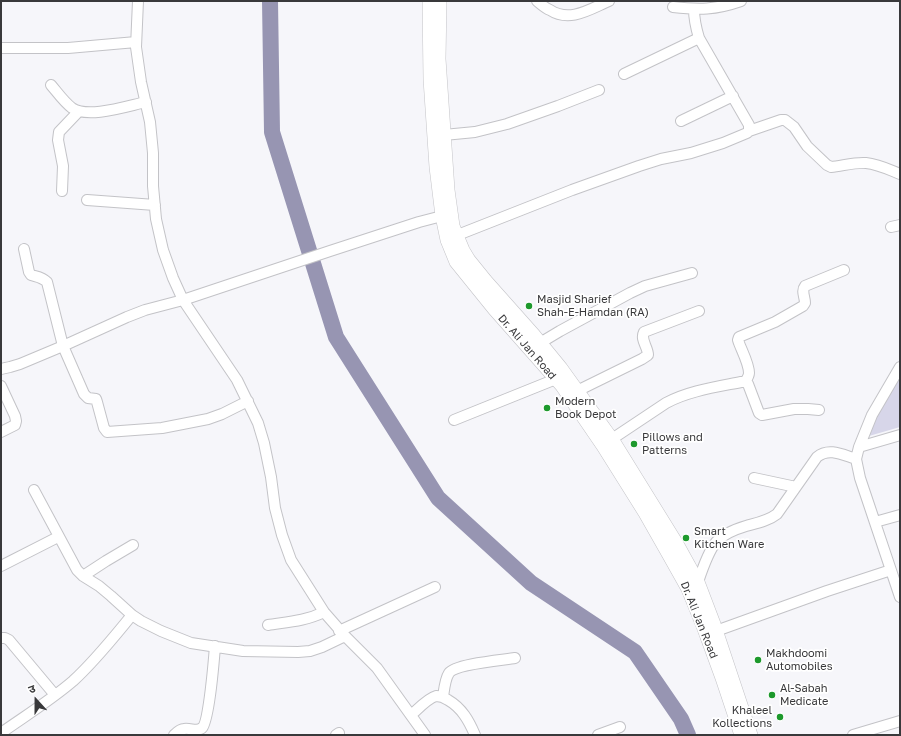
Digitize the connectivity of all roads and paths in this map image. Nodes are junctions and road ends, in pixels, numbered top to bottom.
1 (138, 1) edge
2 (429, 1) edge
3 (440, 1) edge
4 (537, 1) edge
5 (609, 1) edge
6 (741, 1) edge
7 (673, 7) dead end
8 (694, 9) junction
9 (699, 38) junction
10 (136, 42) junction
11 (1, 48) edge
12 (624, 74) dead end
13 (51, 85) dead end
14 (599, 90) dead end
15 (732, 96) junction
16 (146, 102) junction
17 (79, 111) junction
18 (681, 121) dead end
19 (749, 130) junction
20 (444, 136) junction
21 (900, 174) edge
22 (62, 191) dead end
23 (86, 200) dead end
24 (155, 205) junction
25 (442, 216) junction
26 (452, 237) junction
27 (24, 249) dead end
28 (844, 270) dead end
29 (692, 273) dead end
30 (183, 300) junction
31 (699, 311) dead end
32 (540, 343) junction
33 (63, 346) junction
34 (900, 367) edge
35 (1, 369) edge
36 (556, 379) junction
37 (745, 382) junction
38 (1, 386) edge
39 (577, 391) junction
40 (248, 401) junction
41 (819, 410) dead end
42 (454, 420) dead end
43 (1, 432) edge
44 (900, 434) edge
45 (612, 439) junction
46 (859, 447) junction
47 (856, 459) junction
48 (754, 478) dead end
49 (796, 487) junction
50 (34, 490) dead end
51 (900, 515) edge
52 (875, 522) junction
53 (58, 537) junction
54 (133, 545) dead end
55 (1, 566) edge
56 (891, 570) junction
57 (83, 576) junction
58 (698, 582) junction
59 (435, 587) dead end
60 (900, 597) edge
61 (324, 612) junction
62 (132, 615) junction
63 (268, 625) dead end
64 (716, 631) junction
65 (342, 633) junction
66 (1, 638) edge
67 (215, 646) junction
68 (515, 658) dead end
69 (55, 695) junction
70 (443, 697) junction
71 (411, 715) junction
72 (900, 721) edge
73 (620, 727) dead end
74 (1, 733) edge
75 (197, 733) edge
76 (174, 735) edge
77 (425, 735) edge
78 (475, 735) edge
79 (598, 735) edge
80 (741, 735) edge
81 (751, 735) edge
82 (853, 735) edge

1 - 10 street
2 - 25 main road, Dr. Ali Jan Road
3 - 20 main road, Dr. Ali Jan Road
4 - 5 street
6 - 8 street
7 - 8 street
8 - 9 street
9 - 12 street
9 - 15 street
10 - 11 street
10 - 16 street
13 - 17 street
14 - 20 street
15 - 18 street
15 - 19 street
16 - 17 street
16 - 24 street
17 - 22 street
19 - 21 street
19 - 26 street
20 - 26 main road, Dr. Ali Jan Road
23 - 24 street
24 - 30 street
25 - 26 main road, Dr. Ali Jan Road
25 - 30 street
26 - 32 main road, Dr. Ali Jan Road
26 - 36 main road, Dr. Ali Jan Road
27 - 33 street
28 - 37 street
29 - 32 street
30 - 33 street
30 - 40 street
31 - 39 street
32 - 39 main road, Dr. Ali Jan Road
33 - 35 street
33 - 40 street
34 - 46 street
36 - 42 street
36 - 80 main road, Dr. Ali Jan Road
37 - 41 street
37 - 45 street
38 - 43 street
39 - 45 main road, Dr. Ali Jan Road
40 - 61 street
44 - 46 street
45 - 58 main road, Dr. Ali Jan Road
46 - 47 street
47 - 49 street
47 - 52 street
48 - 49 street
49 - 58 street
50 - 53 street
51 - 52 street
52 - 56 street
53 - 55 street
53 - 57 street
54 - 57 street
56 - 60 street
56 - 64 street
57 - 62 street
58 - 64 main road, Dr. Ali Jan Road
59 - 65 street
61 - 63 street
61 - 65 street
62 - 67 street
62 - 69 street
64 - 81 main road, Dr. Ali Jan Road
65 - 67 street
65 - 71 street
66 - 69 street
67 - 75 street
68 - 70 street
69 - 74 street
70 - 71 street
70 - 78 street
71 - 77 street
72 - 82 street
73 - 79 street
75 - 76 street

